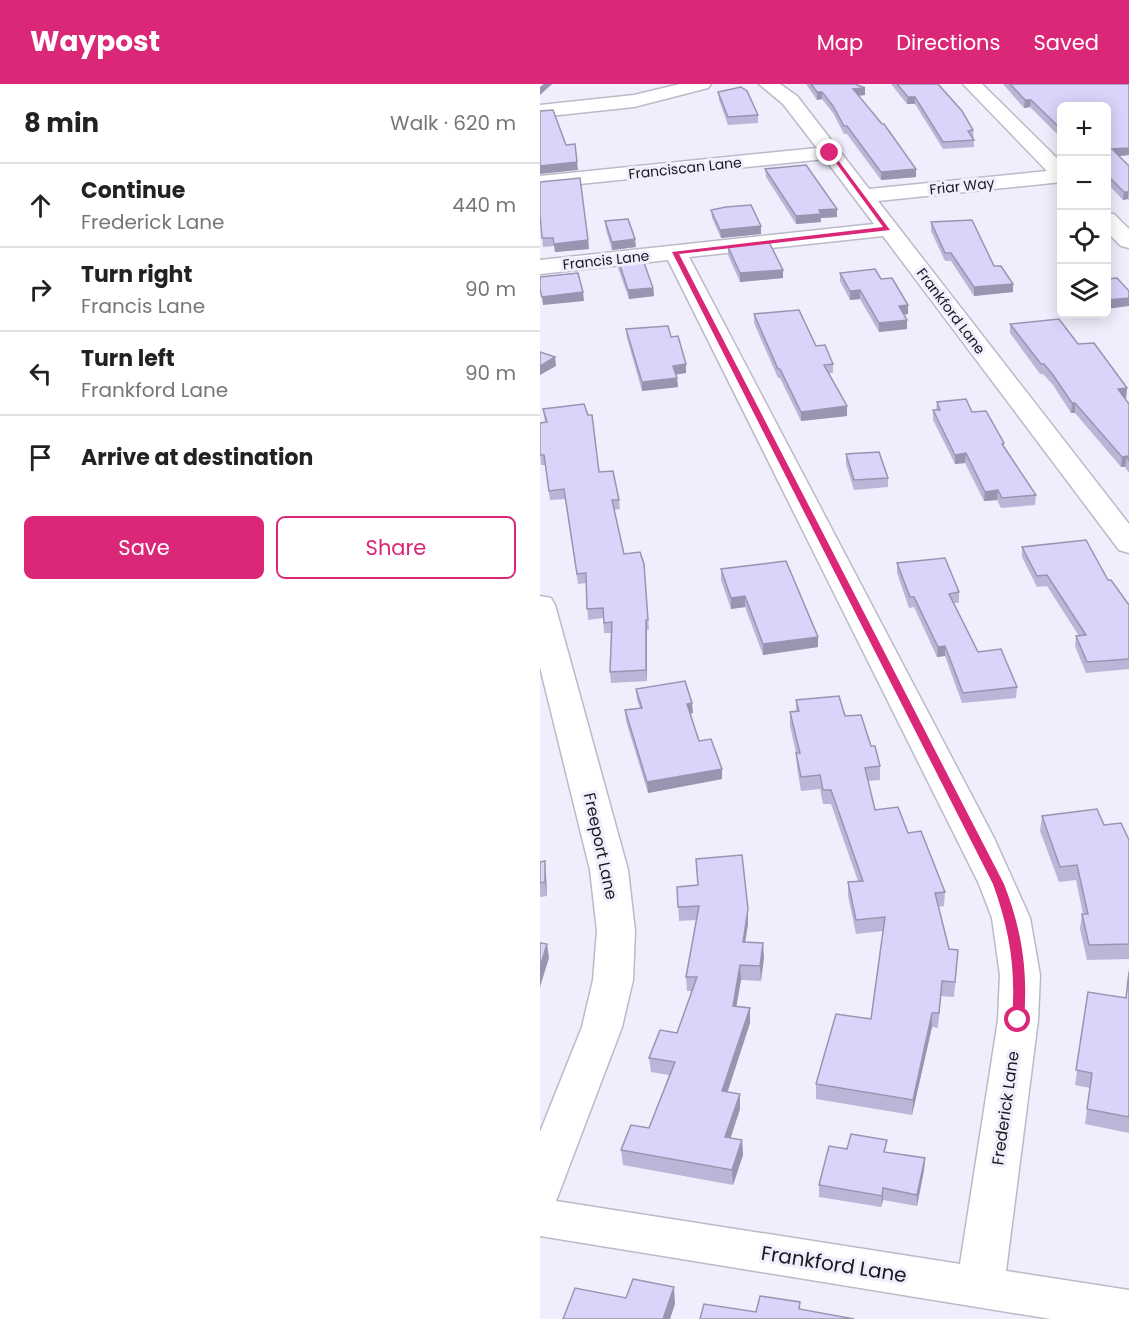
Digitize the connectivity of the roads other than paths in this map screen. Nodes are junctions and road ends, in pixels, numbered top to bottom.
1 (702, 84) edge
2 (768, 84) edge
3 (972, 84) edge
4 (540, 111) edge
5 (830, 153) junction
6 (1057, 170) edge
7 (1057, 176) edge
8 (540, 182) edge
9 (863, 196) junction
10 (1111, 223) edge
11 (887, 229) junction
12 (1129, 241) edge
13 (675, 252) junction
14 (540, 267) edge
15 (1129, 544) edge
16 (540, 605) edge
17 (540, 1188) edge
18 (540, 1217) edge
19 (980, 1287) junction
20 (1129, 1311) edge

1 - 4 street
2 - 5 street, Frankford Lane
3 - 6 street
5 - 8 street, Franciscan Lane
5 - 9 street, Frankford Lane
7 - 9 street, Friar Way
9 - 11 street, Frankford Lane
10 - 12 street
11 - 13 street, Francis Lane
11 - 15 street, Frankford Lane
13 - 14 street, Francis Lane
13 - 19 street, Frederick Lane
16 - 17 street, Freeport Lane
18 - 19 street, Frankford Lane
19 - 20 street, Frankford Lane

